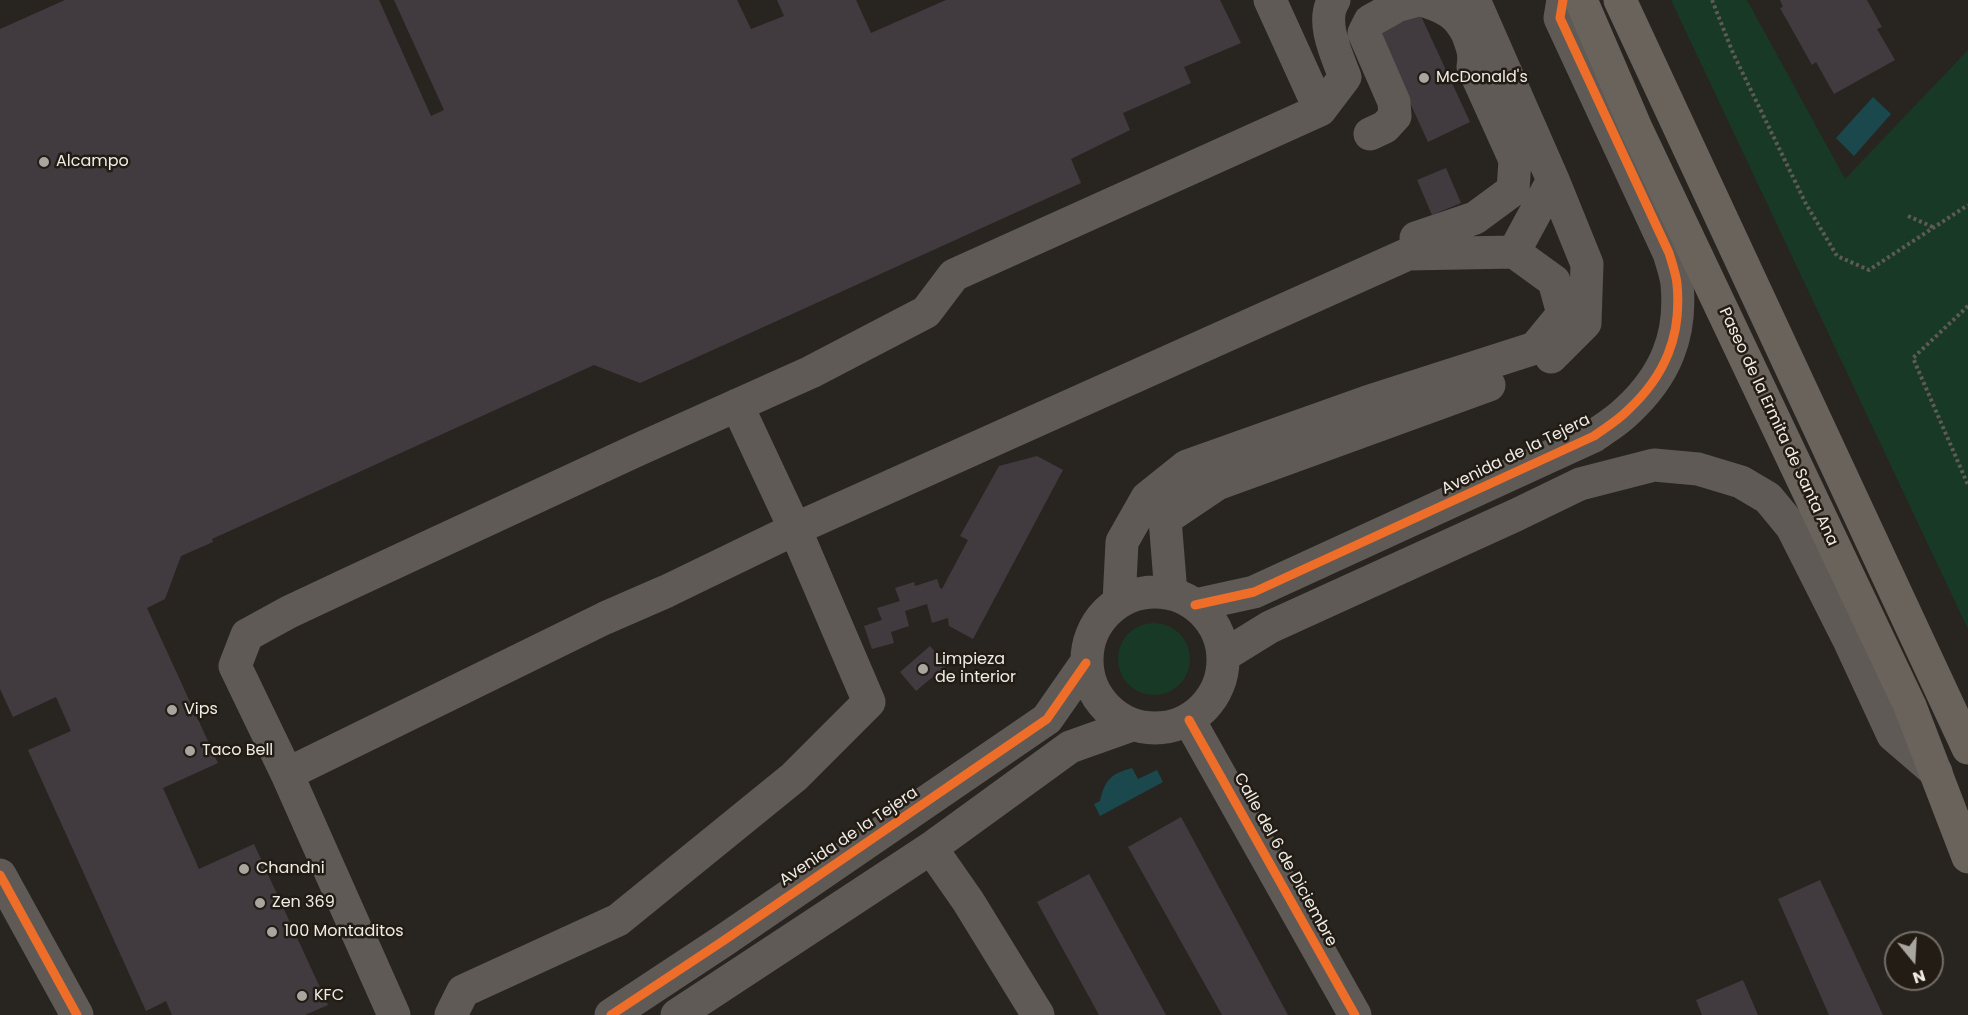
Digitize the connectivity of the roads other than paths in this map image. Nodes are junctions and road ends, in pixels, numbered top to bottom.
1 (1270, 0) edge
2 (1474, 0) edge
3 (1563, 0) edge
4 (1581, 0) edge
5 (1620, 0) edge
6 (1329, 2) edge
7 (1426, 2) edge
8 (1320, 110) junction
9 (1370, 134) dead end
10 (1553, 180) junction
11 (1416, 238) dead end
12 (1514, 252) junction
13 (737, 405) junction
14 (795, 529) junction
15 (1183, 599) junction
16 (1119, 602) junction
17 (1223, 656) junction
18 (1086, 663) junction
19 (1189, 720) junction
20 (1132, 725) junction
21 (1968, 748) edge
22 (1936, 772) junction
23 (288, 774) junction
24 (931, 848) junction
25 (1968, 857) edge
26 (0, 874) edge
27 (77, 1015) edge
28 (394, 1015) edge
29 (451, 1015) edge
30 (611, 1015) edge
31 (677, 1015) edge
32 (1038, 1015) edge
33 (1355, 1015) edge

1 - 8 street
2 - 10 street
3 - 15 street, Avenida de la Tejera
4 - 22 main road, Paseo de la Ermita de Santa Ana
5 - 21 main road
6 - 8 street
7 - 9 street
7 - 11 street
8 - 13 street
10 - 12 street
10 - 15 street
12 - 14 street
12 - 16 street
13 - 14 street
13 - 23 street
14 - 23 street
14 - 29 street
15 - 16 street
15 - 17 street
16 - 18 street
17 - 19 street
17 - 22 street
18 - 20 street
18 - 30 street, Avenida de la Tejera
19 - 20 street
19 - 33 street, Calle del 6 de Diciembre
20 - 24 street
22 - 25 main road, Paseo de la Ermita de Santa Ana
23 - 28 street
24 - 31 street
24 - 32 street
26 - 27 street

